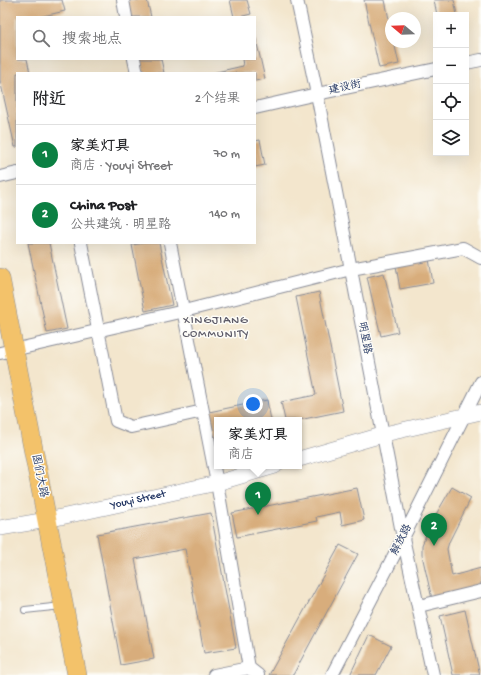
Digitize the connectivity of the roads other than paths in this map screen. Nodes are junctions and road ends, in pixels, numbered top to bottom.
1 (123, 0) edge
2 (296, 0) edge
3 (126, 16) edge
4 (134, 60) edge
5 (481, 60) edge
6 (469, 62) edge
7 (433, 71) edge
8 (137, 72) edge
9 (317, 94) junction
10 (256, 108) edge
11 (16, 173) edge
12 (0, 177) edge
13 (81, 244) edge
14 (170, 244) edge
15 (481, 258) edge
16 (351, 269) junction
17 (0, 278) edge
18 (184, 312) junction
19 (98, 331) junction
20 (7, 351) edge
21 (481, 382) edge
22 (203, 411) junction
23 (481, 412) edge
24 (464, 415) junction
25 (383, 434) junction
26 (302, 458) edge
27 (214, 468) edge
28 (214, 469) edge
29 (265, 469) edge
30 (217, 483) junction
31 (47, 520) junction
32 (0, 528) edge
33 (403, 538) junction
34 (481, 591) edge
35 (64, 605) junction
36 (419, 606) junction
37 (25, 610) dead end
38 (253, 671) edge
39 (77, 675) edge
40 (214, 675) edge
41 (332, 675) edge
42 (434, 675) edge

1 - 3 street
2 - 9 street, 明星路
4 - 8 street
5 - 6 street
7 - 9 street, 建设街
9 - 10 street, 建设街
9 - 16 street, 明星路
11 - 12 street
13 - 19 street
14 - 18 street
15 - 16 street
16 - 18 street
16 - 25 street, 明星路
17 - 20 main road, 图们大路
18 - 19 street
18 - 22 street
19 - 20 street
19 - 22 street
20 - 31 main road, 图们大路
21 - 24 street, 解放路
22 - 27 street
23 - 24 street
24 - 25 street
24 - 33 street, 解放路
25 - 26 street
25 - 33 street, 明星路
28 - 30 street
29 - 30 street, Youyi Street
30 - 31 street, Youyi Street
30 - 38 street
31 - 32 street, Youyi Street
31 - 35 main road, 图们大路
33 - 36 street, 明星路
33 - 41 street, 解放路
34 - 36 street
35 - 37 lane
35 - 39 main road, 图们大路
36 - 42 street, 明星路
38 - 40 street

